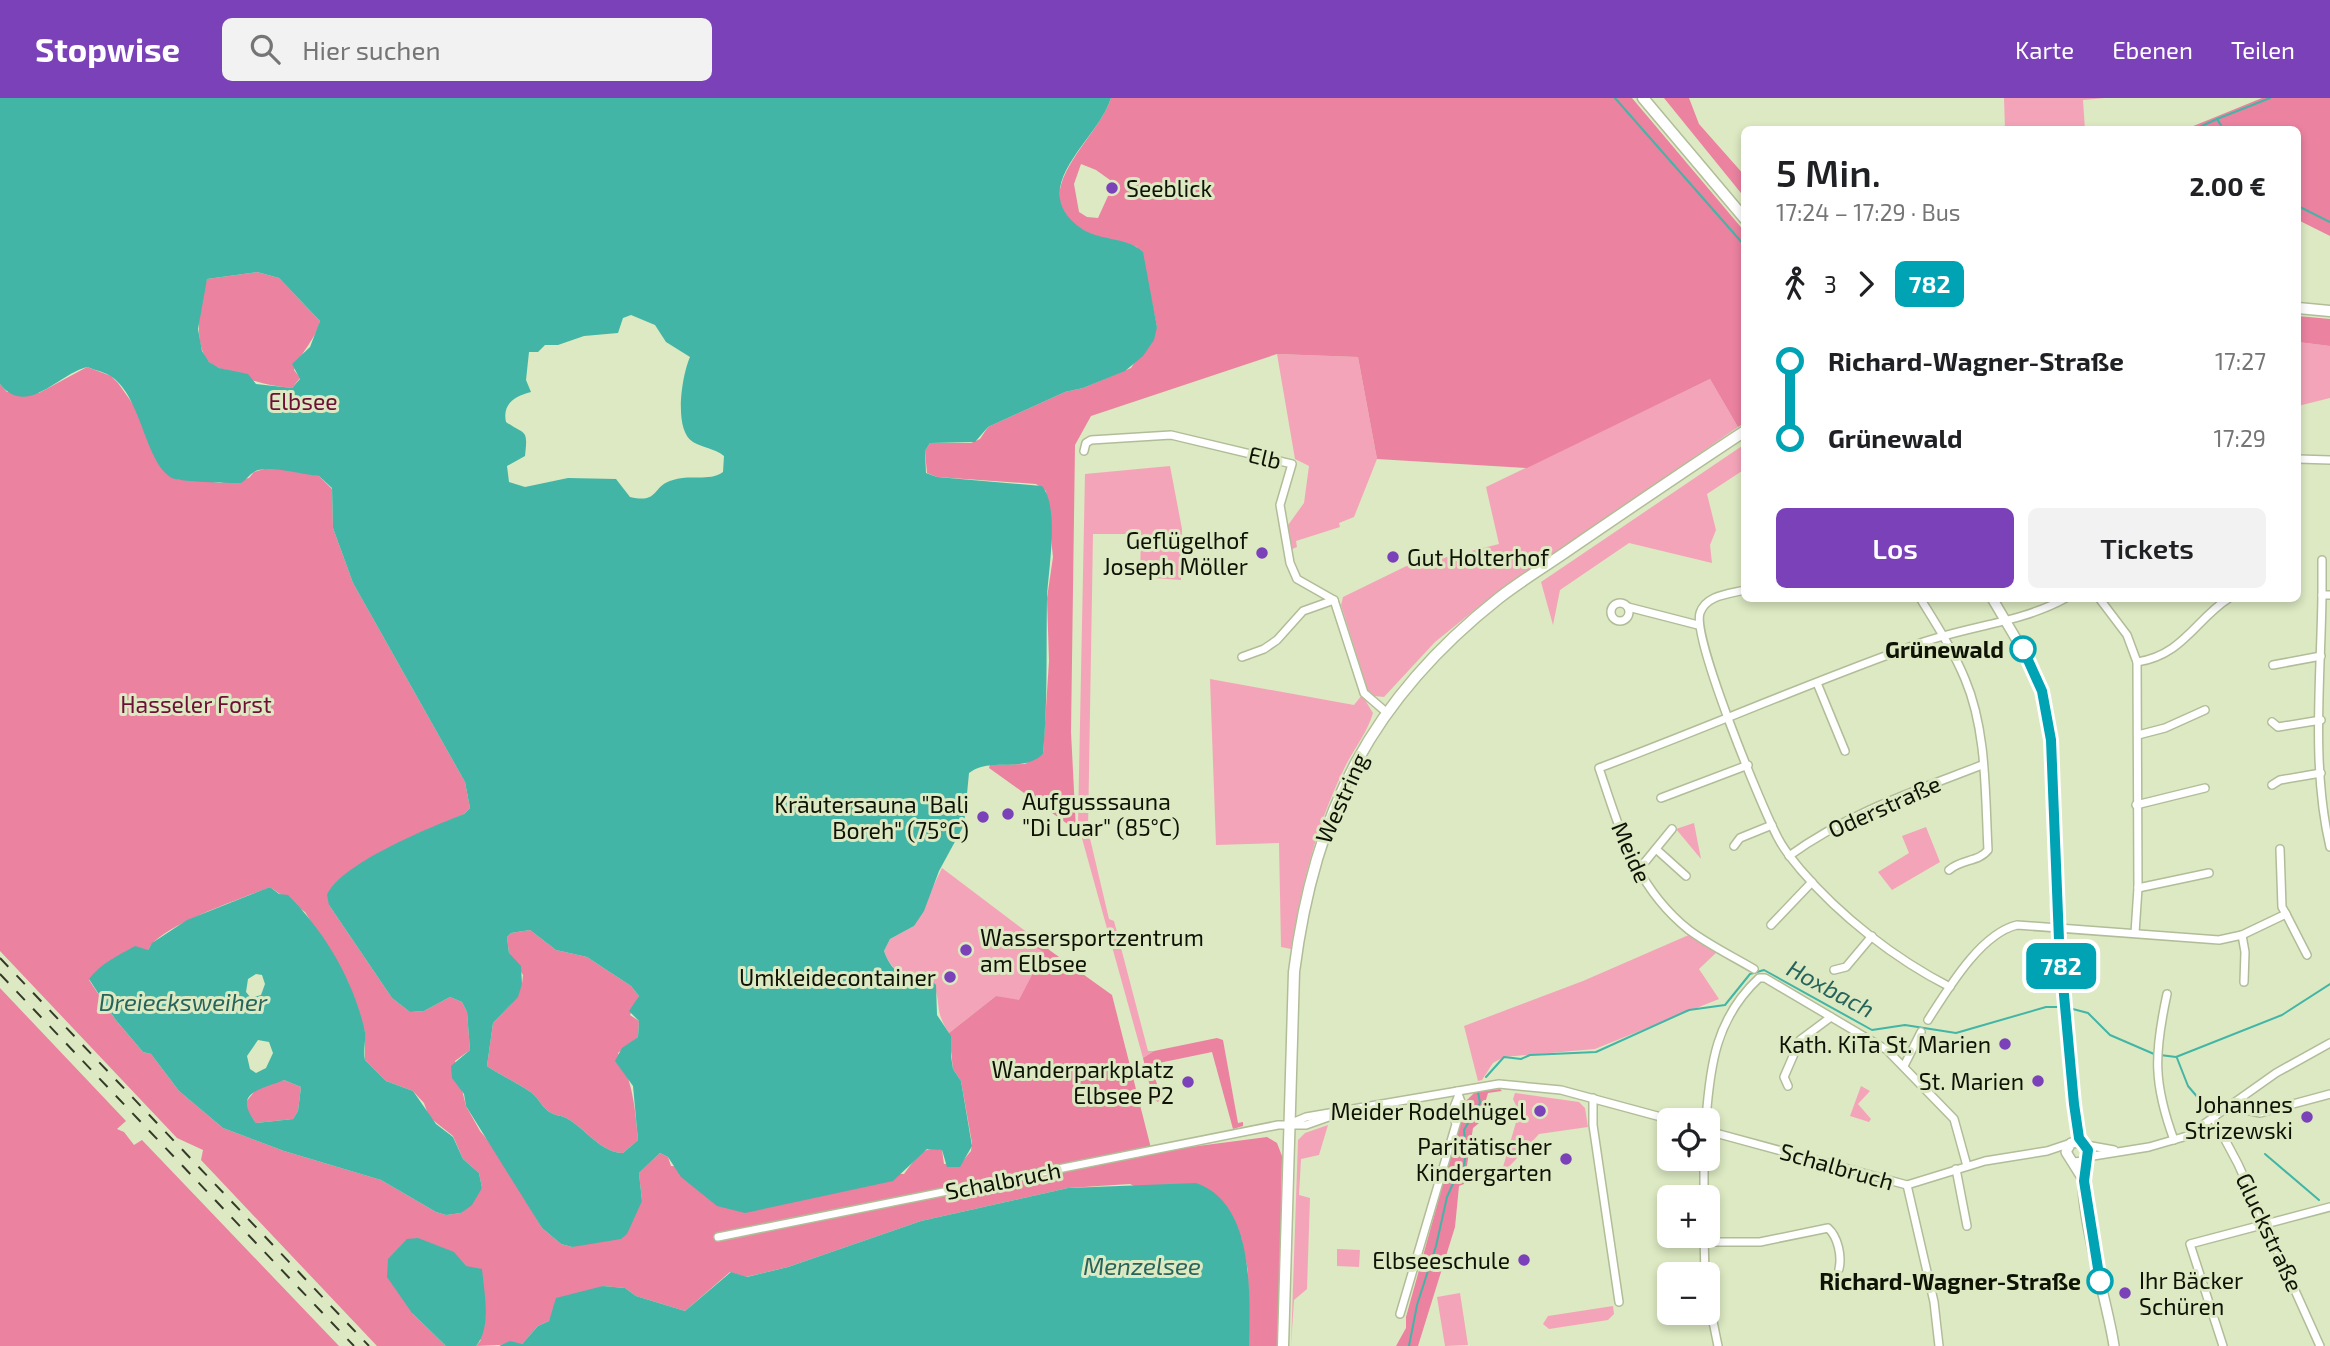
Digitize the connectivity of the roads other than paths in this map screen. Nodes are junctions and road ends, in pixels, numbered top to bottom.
1 (1643, 98) edge
2 (1741, 214) edge
3 (2301, 308) edge
4 (2330, 311) edge
5 (1741, 434) edge
6 (1084, 451) dead end
7 (2301, 459) edge
8 (2330, 460) edge
9 (2322, 560) dead end
10 (1741, 591) edge
11 (2326, 595) edge
12 (1334, 600) junction
13 (1922, 602) edge
14 (1995, 602) edge
15 (2057, 602) edge
16 (2102, 602) edge
17 (2225, 602) edge
18 (1628, 607) dead end
19 (2006, 620) junction
20 (1698, 625) junction
21 (1943, 635) junction
22 (2321, 656) junction
23 (1242, 657) dead end
24 (2137, 662) junction
25 (2273, 665) dead end
26 (1817, 683) junction
27 (2325, 700) edge
28 (2205, 710) dead end
29 (1386, 712) junction
30 (1729, 717) junction
31 (2320, 720) junction
32 (2272, 722) dead end
33 (2138, 735) junction
34 (1845, 751) dead end
35 (1748, 765) junction
36 (1982, 765) junction
37 (2321, 773) junction
38 (2272, 785) dead end
39 (2205, 788) dead end
40 (1661, 798) dead end
41 (2136, 805) junction
42 (1772, 825) junction
43 (1672, 830) dead end
44 (1734, 846) dead end
45 (2330, 846) edge
46 (1656, 849) junction
47 (2280, 849) dead end
48 (1789, 856) junction
49 (1635, 868) junction
50 (1949, 870) dead end
51 (2208, 873) dead end
52 (1686, 876) dead end
53 (1812, 882) junction
54 (2138, 888) junction
55 (2286, 914) junction
56 (1771, 925) dead end
57 (2058, 927) junction
58 (2135, 933) junction
59 (2242, 934) junction
60 (1872, 936) junction
61 (2307, 955) dead end
62 (1754, 969) dead end
63 (1834, 970) dead end
64 (2244, 982) dead end
65 (1950, 987) junction
66 (2166, 994) dead end
67 (1831, 1017) junction
68 (1928, 1020) dead end
69 (1921, 1032) dead end
70 (2330, 1043) edge
71 (1904, 1066) junction
72 (1788, 1086) dead end
73 (1457, 1094) junction
74 (2330, 1094) edge
75 (1593, 1098) junction
76 (2231, 1107) junction
77 (1708, 1108) edge
78 (1657, 1116) edge
79 (2214, 1119) junction
80 (1289, 1124) junction
81 (1720, 1134) edge
82 (2174, 1140) junction
83 (2078, 1143) junction
84 (2115, 1150) junction
85 (2047, 1151) junction
86 (2067, 1155) junction
87 (2086, 1158) junction
88 (2074, 1163) junction
89 (1967, 1166) junction
90 (1956, 1169) junction
91 (2084, 1181) junction
92 (1907, 1185) junction
93 (2330, 1207) edge
94 (2265, 1222) junction
95 (1967, 1226) dead end
96 (718, 1237) dead end
97 (1720, 1239) edge
98 (1839, 1269) dead end
99 (1619, 1302) dead end
100 (1400, 1314) dead end
101 (1714, 1325) edge
102 (1283, 1346) edge
103 (1718, 1346) edge
104 (1940, 1346) edge
105 (2115, 1346) edge
106 (2223, 1346) edge
107 (2320, 1346) edge

1 - 2 main road
3 - 4 main road
5 - 29 main road, Westring
6 - 12 street, Elb
7 - 8 street
9 - 11 street
10 - 20 street
11 - 22 street
12 - 23 street
12 - 29 street
13 - 21 street
14 - 19 street
15 - 19 street
16 - 24 street
17 - 24 street
18 - 20 street
19 - 21 street
19 - 57 street
20 - 30 street
21 - 26 street
21 - 36 street
22 - 25 street
22 - 27 street
24 - 33 street
26 - 30 street
26 - 34 street
27 - 31 street
28 - 33 street
29 - 80 main road, Westring
30 - 35 street
30 - 49 street, Meide
31 - 32 street
31 - 37 street
33 - 41 street
35 - 40 street
35 - 42 street
36 - 48 street, Oderstraße
36 - 50 street
37 - 38 street
37 - 45 street
39 - 41 street
41 - 54 street
42 - 44 street
42 - 48 street
43 - 46 street
46 - 49 street
46 - 52 street
47 - 55 street
48 - 53 street
49 - 62 street, Meide
51 - 54 street
53 - 56 street
53 - 60 street
54 - 58 street
55 - 59 street
55 - 61 street
57 - 58 street
57 - 65 street
57 - 83 street
58 - 59 street
59 - 64 street
60 - 63 street
60 - 65 street
65 - 68 street
66 - 82 street
67 - 71 street
67 - 72 street
67 - 77 street
69 - 71 street
70 - 76 street
71 - 89 street
73 - 75 street, Schalbruch
73 - 80 street, Schalbruch
73 - 100 street
74 - 76 street
75 - 78 street, Schalbruch
75 - 99 street
76 - 79 street
79 - 82 street
79 - 94 street, Gluckstraße
80 - 96 street, Schalbruch
80 - 102 main road, Westring
81 - 92 street, Schalbruch
82 - 84 street
83 - 84 street
83 - 85 street, Schalbruch
83 - 86 street
83 - 87 street
84 - 87 street
85 - 86 street, Schalbruch
85 - 89 street, Schalbruch
86 - 88 street
87 - 88 street
87 - 91 street
88 - 91 street
89 - 90 street, Schalbruch
90 - 92 street, Schalbruch
90 - 95 street
91 - 105 street
92 - 104 street
93 - 94 street
94 - 106 street
94 - 107 street, Gluckstraße
97 - 98 street
101 - 103 street

